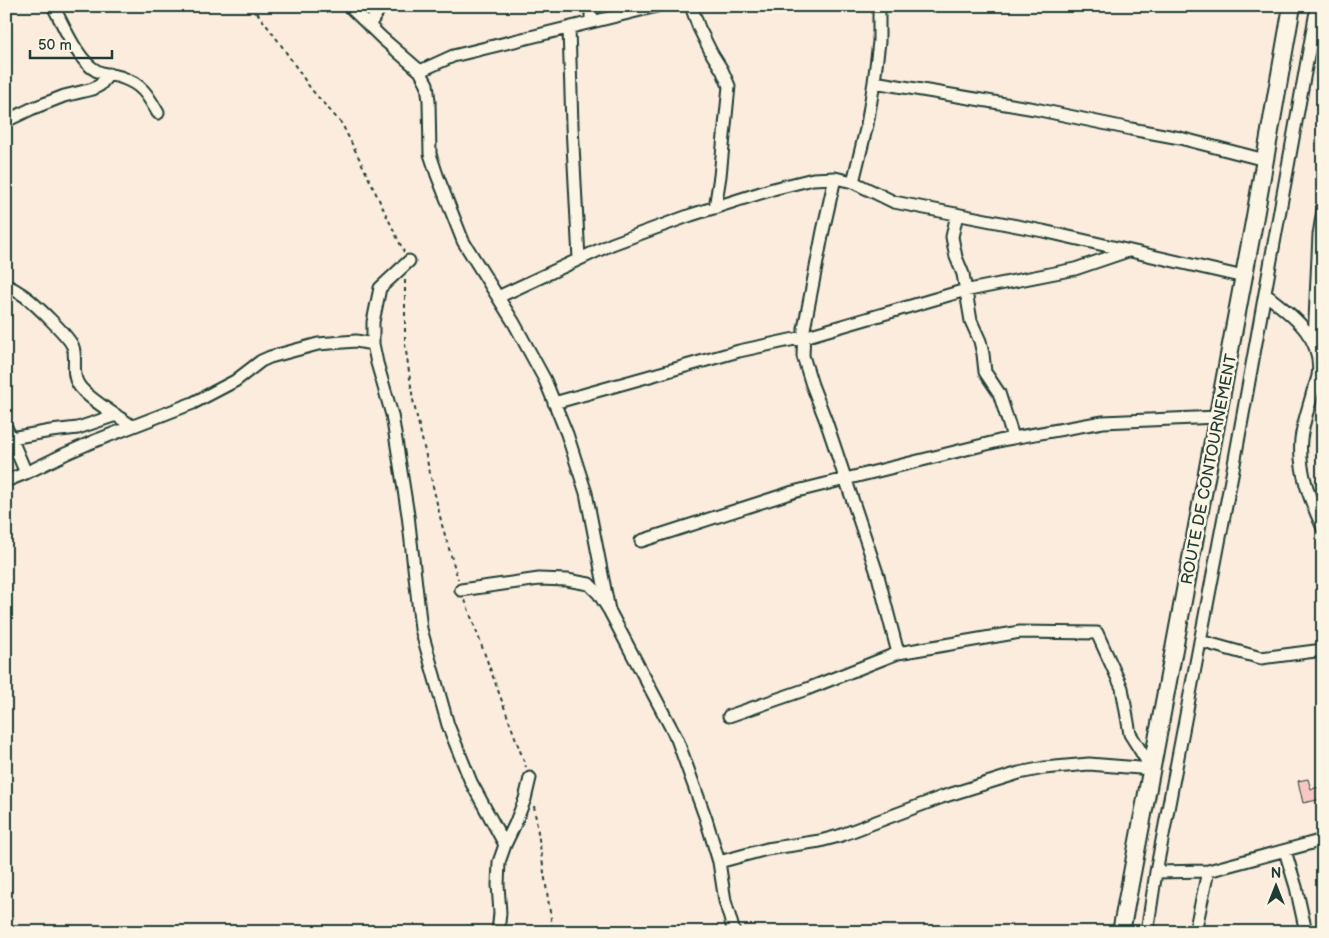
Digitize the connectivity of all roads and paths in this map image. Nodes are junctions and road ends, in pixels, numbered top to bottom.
1 (53, 6) edge
2 (252, 6) edge
3 (349, 6) edge
4 (381, 6) edge
5 (591, 6) edge
6 (657, 6) edge
7 (691, 6) edge
8 (879, 6) edge
9 (1292, 6) edge
10 (1317, 6) edge
11 (591, 22) junction
12 (370, 26) junction
13 (569, 28) junction
14 (420, 70) junction
15 (108, 74) junction
16 (874, 82) junction
17 (158, 113) dead end
18 (6, 121) edge
19 (1265, 160) junction
20 (836, 178) junction
21 (853, 182) junction
22 (715, 208) junction
23 (1323, 210) edge
24 (957, 214) junction
25 (1130, 250) junction
26 (579, 259) junction
27 (409, 261) junction
28 (1244, 277) junction
29 (6, 285) edge
30 (966, 291) junction
31 (1265, 294) junction
32 (498, 297) junction
33 (804, 337) junction
34 (1314, 341) junction
35 (373, 344) junction
36 (554, 403) junction
37 (116, 415) junction
38 (1218, 417) junction
39 (132, 426) junction
40 (9, 433) edge
41 (1013, 437) junction
42 (26, 473) junction
43 (846, 479) junction
44 (6, 481) edge
45 (1323, 528) edge
46 (641, 541) dead end
47 (461, 590) junction
48 (609, 610) junction
49 (1200, 641) junction
50 (1323, 650) edge
51 (898, 653) junction
52 (729, 716) dead end
53 (1152, 769) junction
54 (530, 778) joint
55 (534, 807) dead end
56 (1323, 840) edge
57 (505, 845) junction
58 (1285, 851) junction
59 (719, 862) junction
60 (1208, 871) junction
61 (1156, 872) junction
62 (498, 932) edge
63 (553, 932) edge
64 (734, 932) edge
65 (1121, 932) edge
66 (1146, 932) edge
67 (1195, 932) edge
68 (1306, 932) edge

1 - 15 street
2 - 27 path
3 - 12 street
4 - 12 street
5 - 11 street
6 - 11 street
7 - 22 street
8 - 16 street
9 - 19 street, ROUTE DE CONTOURNEMENT
10 - 31 street
11 - 13 street
12 - 14 street
13 - 14 street
13 - 26 street
14 - 32 street
15 - 17 street
15 - 18 street
16 - 19 street
16 - 21 street
19 - 28 street, ROUTE DE CONTOURNEMENT
20 - 21 street
20 - 22 street
20 - 33 street
21 - 24 street
22 - 26 street
23 - 34 street
24 - 25 street
24 - 30 street
25 - 28 street
25 - 30 street
26 - 32 street
27 - 35 street
27 - 47 path
28 - 38 street, ROUTE DE CONTOURNEMENT
29 - 37 street
30 - 33 street
30 - 41 street
31 - 34 street
31 - 49 street
32 - 36 street
33 - 36 street
33 - 43 street
34 - 45 street
35 - 39 street
35 - 57 street
36 - 48 street
37 - 39 street
37 - 40 street
38 - 41 street
38 - 53 street, ROUTE DE CONTOURNEMENT
39 - 42 street
40 - 42 street
41 - 43 street
42 - 44 street
43 - 46 street
43 - 51 street
47 - 48 street
47 - 54 path
48 - 59 street
49 - 50 street
49 - 61 street
51 - 52 street
51 - 53 street
53 - 59 street
53 - 65 street, ROUTE DE CONTOURNEMENT
54 - 57 street
55 - 63 path
56 - 58 street
57 - 62 street
58 - 60 street
58 - 68 street
59 - 64 street
60 - 61 street
60 - 67 street
61 - 66 street

